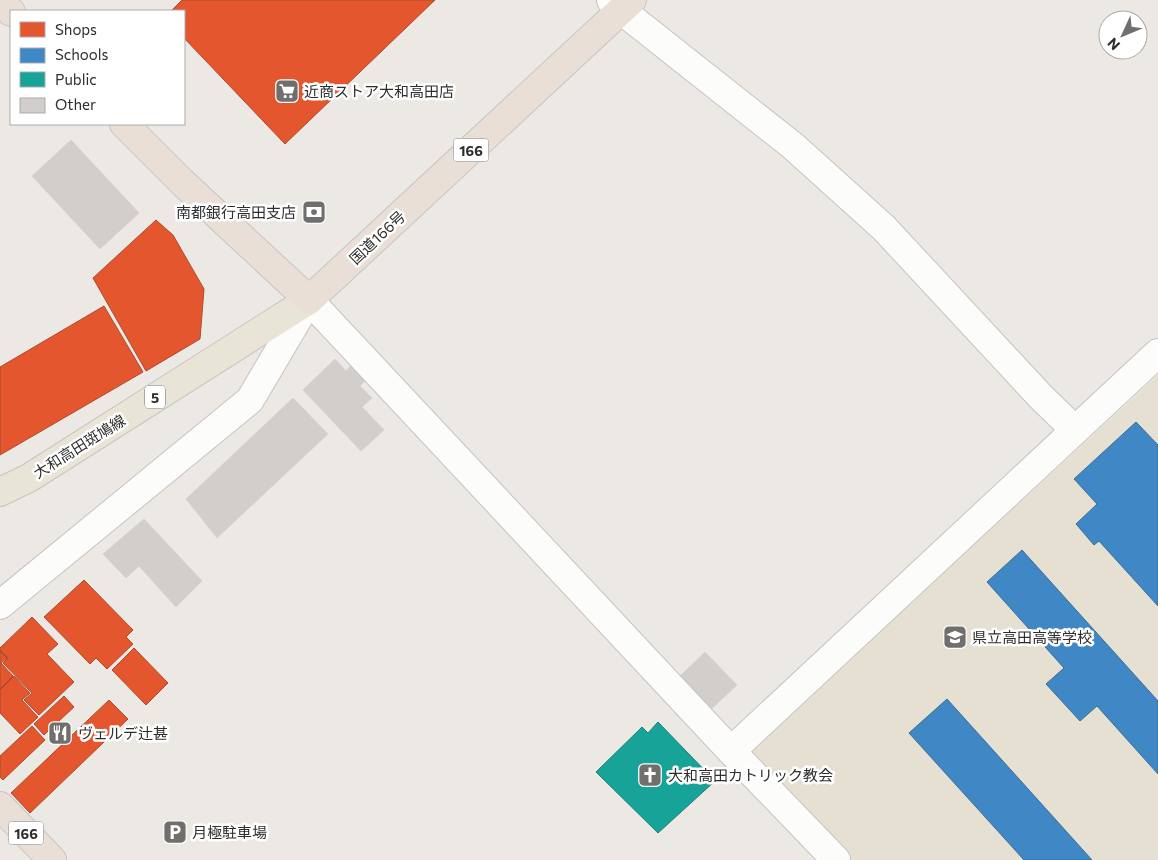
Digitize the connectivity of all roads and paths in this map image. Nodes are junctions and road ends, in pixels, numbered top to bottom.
1 (0, 1) edge
2 (621, 3) edge
3 (10, 11) edge
4 (125, 125) edge
5 (309, 300) junction
6 (1158, 354) edge
7 (1075, 430) junction
8 (0, 492) edge
9 (0, 605) edge
10 (731, 751) junction
11 (0, 806) edge
12 (52, 860) edge
13 (836, 860) edge

1 - 3 highway
2 - 5 highway, 国道166号 / 166
2 - 7 street
4 - 5 highway
5 - 8 main road, 大和高田斑鳩線 / 5
5 - 9 street
5 - 10 street
6 - 7 street
7 - 10 street
10 - 13 street
11 - 12 highway, 166

